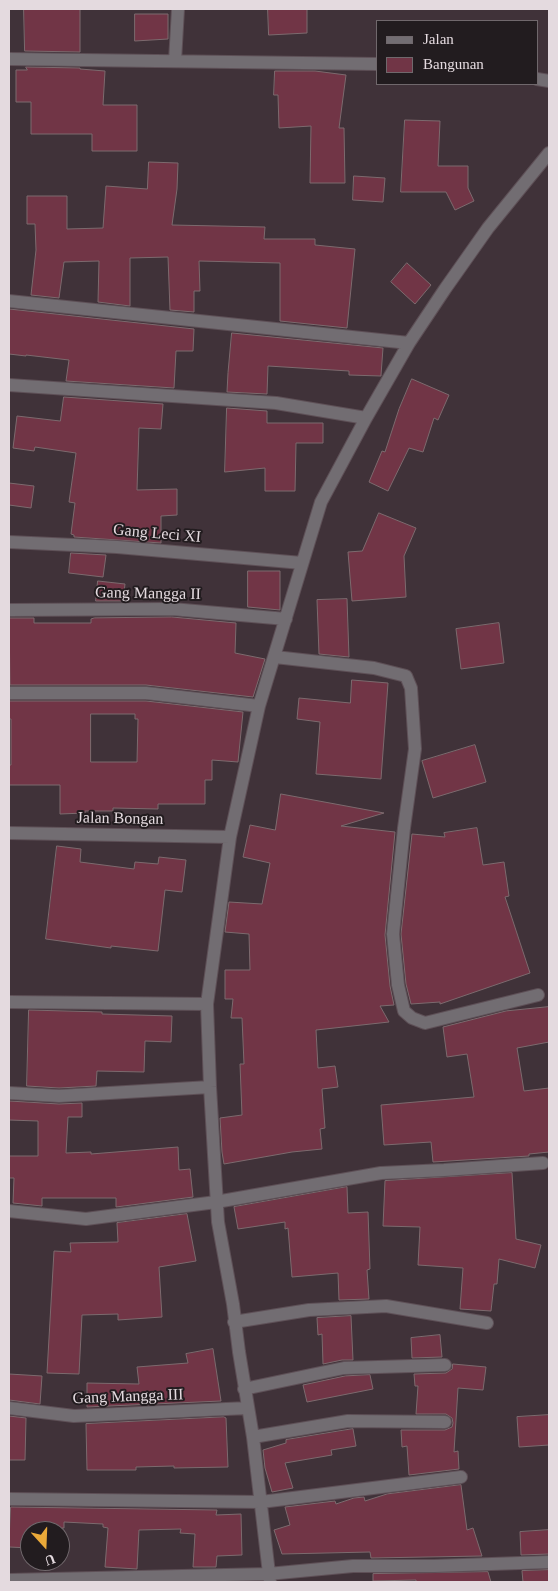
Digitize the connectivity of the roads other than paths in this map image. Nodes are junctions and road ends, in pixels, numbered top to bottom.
1 (178, 9) edge
2 (9, 58) edge
3 (175, 61) junction
4 (376, 64) edge
5 (549, 153) edge
6 (9, 301) edge
7 (409, 343) junction
8 (9, 385) edge
9 (366, 418) junction
10 (9, 542) edge
11 (302, 563) junction
12 (9, 610) edge
13 (286, 619) junction
14 (275, 657) junction
15 (9, 693) edge
16 (259, 706) junction
17 (9, 833) edge
18 (230, 837) junction
19 (538, 995) dead end
20 (9, 1002) edge
21 (207, 1004) junction
22 (210, 1087) junction
23 (9, 1093) edge
24 (543, 1163) dead end
25 (216, 1202) junction
26 (9, 1211) edge
27 (234, 1322) junction
28 (487, 1323) dead end
29 (445, 1365) dead end
30 (244, 1389) junction
31 (9, 1408) edge
32 (248, 1408) junction
33 (446, 1422) dead end
34 (253, 1437) junction
35 (461, 1477) dead end
36 (9, 1499) edge
37 (261, 1502) junction
38 (549, 1562) edge
39 (269, 1578) edge
40 (9, 1580) edge

1 - 3 street
2 - 3 street
3 - 4 street
5 - 7 street
6 - 7 street
7 - 9 street
8 - 9 street
9 - 11 street
10 - 11 street, Gang Leci XI
11 - 13 street
12 - 13 street, Gang Mangga II
13 - 14 street
14 - 16 street
14 - 19 street
15 - 16 street
16 - 18 street
17 - 18 street, Jalan Bongan
18 - 21 street
20 - 21 street
21 - 22 street
22 - 23 street
22 - 25 street
24 - 25 street
25 - 26 street
25 - 27 street
27 - 28 street
27 - 30 street
29 - 30 street
30 - 32 street
31 - 32 street, Gang Mangga III
32 - 34 street
33 - 34 street
34 - 37 street
35 - 37 street
36 - 37 street
37 - 39 street
38 - 39 street
39 - 40 street

